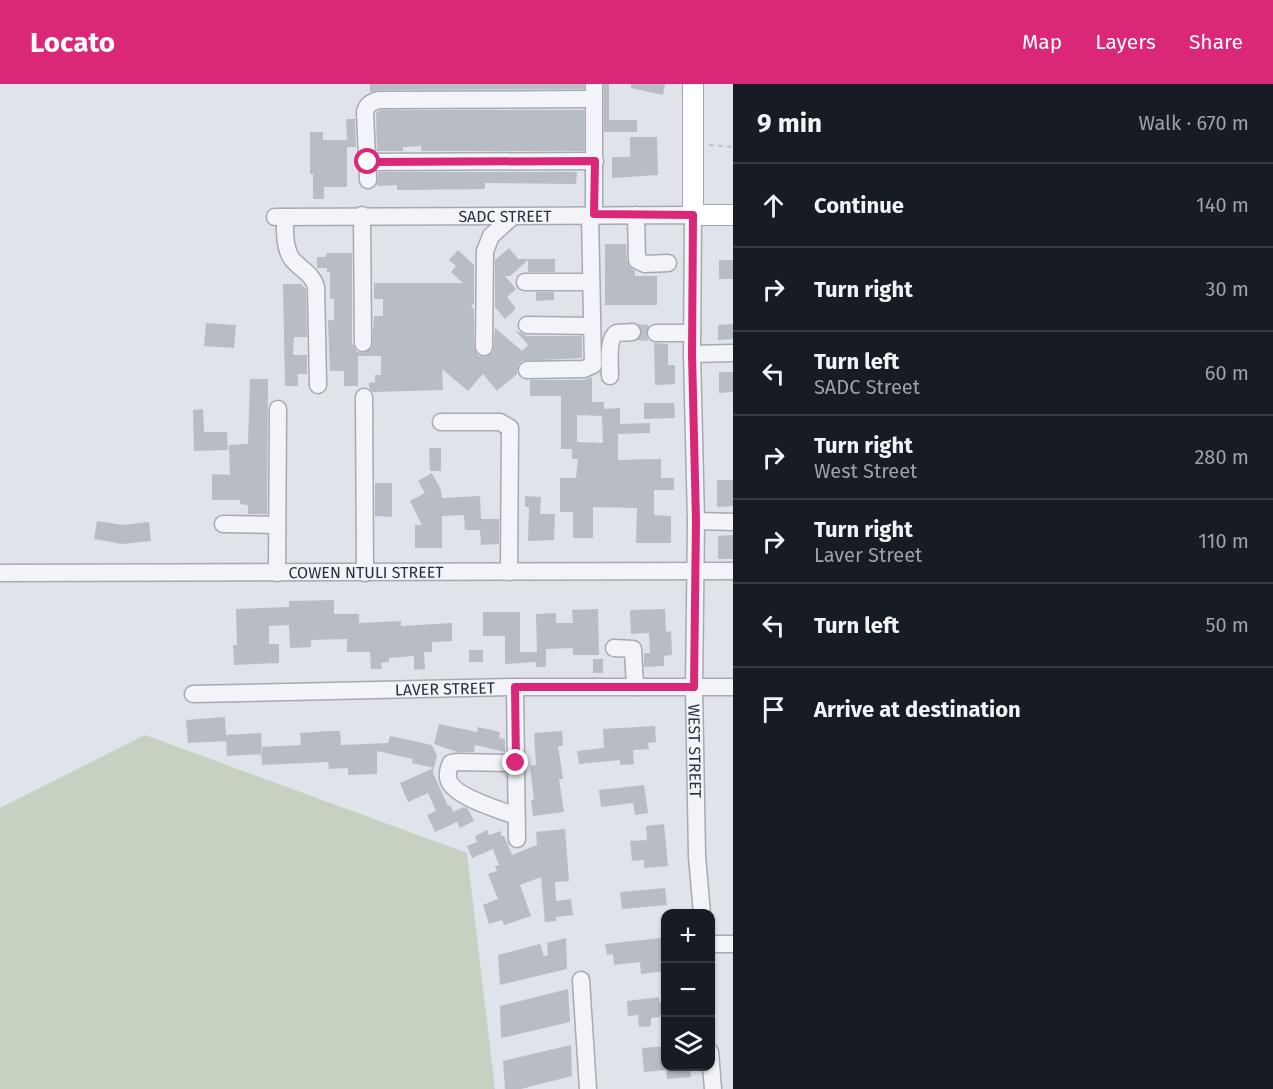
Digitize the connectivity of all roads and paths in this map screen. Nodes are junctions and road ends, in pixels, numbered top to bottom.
1 (693, 84) edge
2 (594, 91) edge
3 (693, 143) junction
4 (733, 147) edge
5 (595, 161) junction
6 (368, 162) junction
7 (368, 180) dead end
8 (362, 215) junction
9 (592, 215) junction
10 (636, 215) junction
11 (693, 215) junction
12 (733, 215) edge
13 (513, 216) junction
14 (668, 263) dead end
15 (525, 282) dead end
16 (591, 282) junction
17 (527, 325) dead end
18 (592, 326) junction
19 (632, 333) tunnel mouth
20 (656, 333) tunnel mouth
21 (692, 333) junction
22 (363, 344) dead end
23 (484, 346) dead end
24 (733, 353) edge
25 (692, 354) junction
26 (527, 370) dead end
27 (610, 376) dead end
28 (318, 385) dead end
29 (364, 397) dead end
30 (278, 409) dead end
31 (441, 422) dead end
32 (696, 521) junction
33 (733, 522) edge
34 (223, 524) dead end
35 (277, 525) junction
36 (695, 571) junction
37 (733, 571) edge
38 (509, 572) junction
39 (0, 573) edge
40 (277, 573) junction
41 (365, 573) junction
42 (614, 648) dead end
43 (515, 687) junction
44 (635, 687) junction
45 (694, 687) junction
46 (733, 687) edge
47 (193, 694) dead end
48 (516, 763) junction
49 (516, 816) junction
50 (516, 839) dead end
51 (702, 909) edge
52 (715, 944) edge
53 (733, 944) edge
54 (581, 980) dead end
55 (712, 1071) edge
56 (588, 1089) edge
57 (712, 1089) edge

1 - 3 main road, WEST STREET
2 - 5 street
2 - 6 street
3 - 4 path
3 - 11 main road, WEST STREET
5 - 6 street
5 - 9 street
6 - 7 street
8 - 13 street, SADC STREET
8 - 22 street
8 - 28 street, SADC STREET
9 - 10 street, SADC STREET
9 - 13 street, SADC STREET
9 - 16 street
10 - 11 street, SADC STREET
10 - 14 street
11 - 12 main road, SADC STREET
11 - 21 street, WEST STREET
13 - 23 street
15 - 16 street
16 - 18 street
17 - 18 street
18 - 26 street
19 - 27 street
20 - 21 street
21 - 25 street, WEST STREET
24 - 25 street
25 - 32 street, WEST STREET
29 - 41 street
30 - 35 street
31 - 38 street
32 - 33 street
32 - 36 street, WEST STREET
34 - 35 street
35 - 40 street
36 - 37 street, COWEN NTULI STREET
36 - 38 street, COWEN NTULI STREET
36 - 45 street, WEST STREET
38 - 41 street, COWEN NTULI STREET
39 - 40 street, COWEN NTULI STREET
40 - 41 street, COWEN NTULI STREET
42 - 44 street
43 - 44 street, LAVER STREET
43 - 47 street, LAVER STREET
43 - 48 street
44 - 45 street, LAVER STREET
45 - 46 street, LAVER STREET
45 - 51 street, WEST STREET
48 - 49 street
48 - 49 street
49 - 50 street
52 - 53 street
54 - 56 street
55 - 57 street

